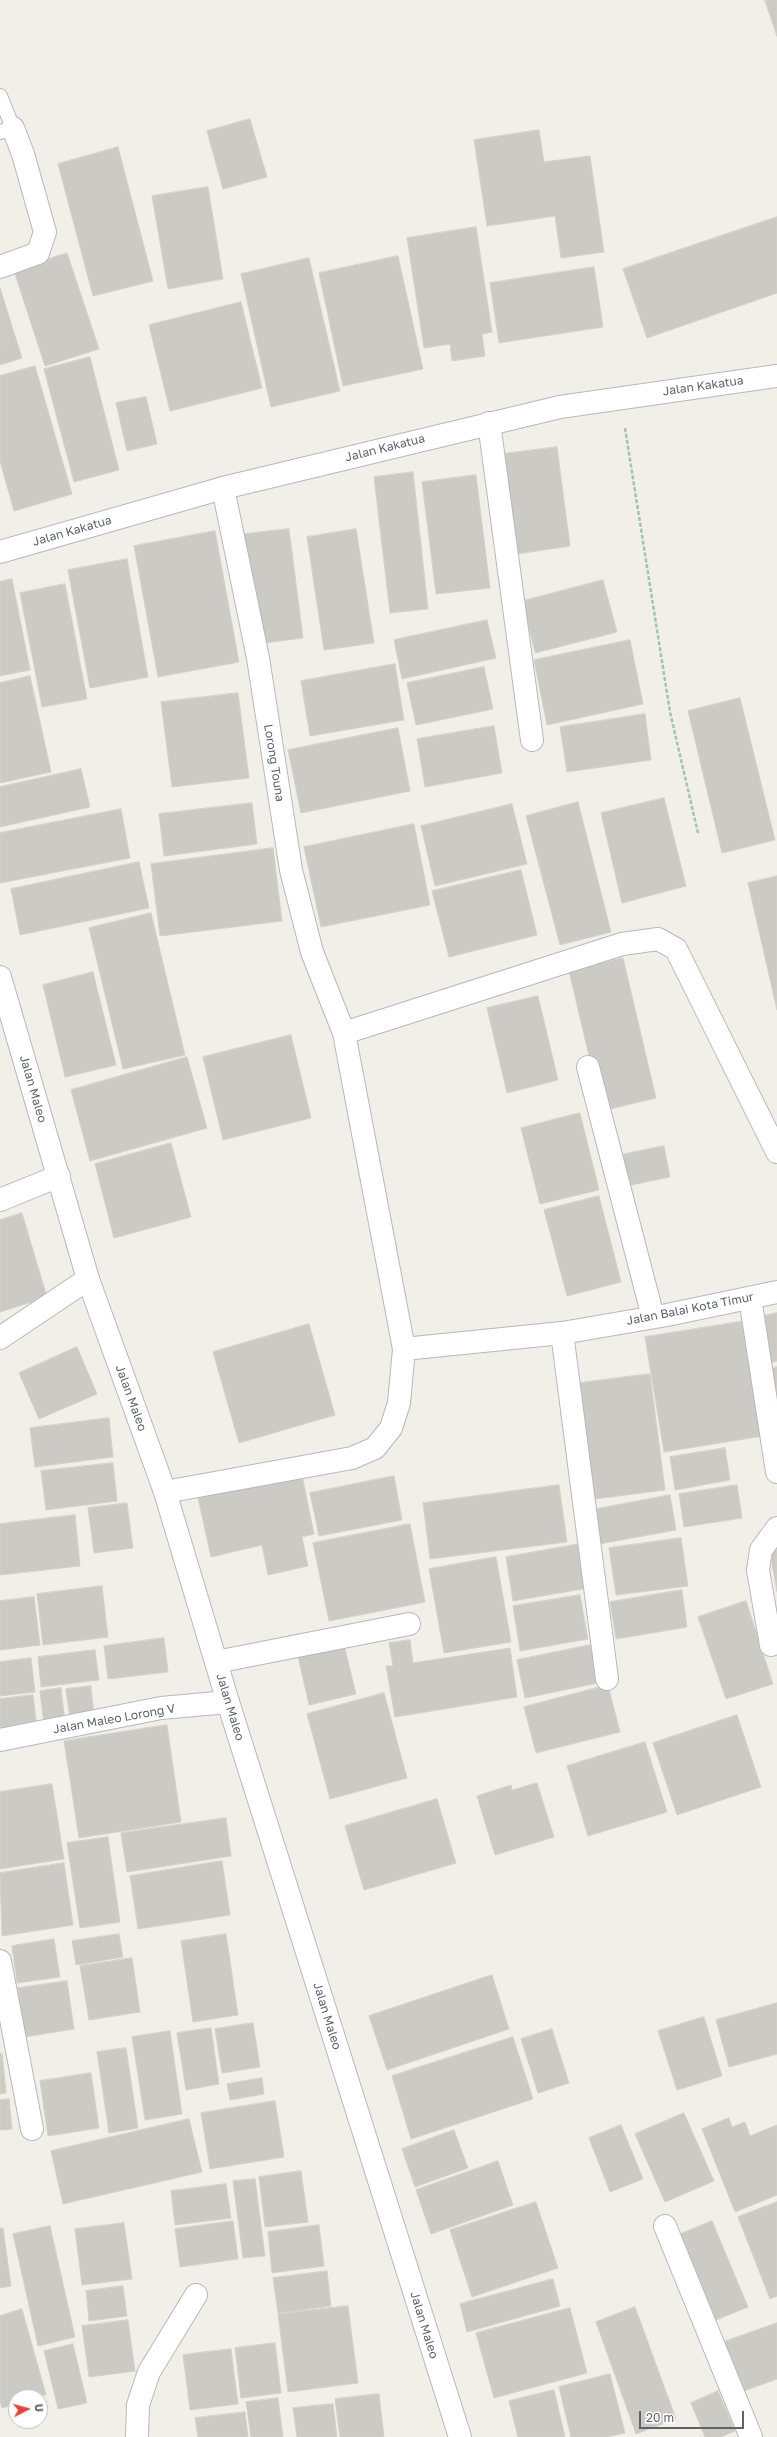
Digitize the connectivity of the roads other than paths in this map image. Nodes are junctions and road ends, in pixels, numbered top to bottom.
1 (0, 96) edge
2 (6, 130) edge
3 (0, 267) edge
4 (777, 376) edge
5 (489, 423) junction
6 (224, 488) junction
7 (0, 552) edge
8 (532, 740) dead end
9 (0, 976) edge
10 (344, 1033) junction
11 (588, 1067) dead end
12 (777, 1152) edge
13 (59, 1176) junction
14 (0, 1200) edge
15 (88, 1279) junction
16 (777, 1292) edge
17 (750, 1298) junction
18 (653, 1317) junction
19 (562, 1333) junction
20 (0, 1338) edge
21 (404, 1349) junction
22 (777, 1472) edge
23 (165, 1492) junction
24 (777, 1528) edge
25 (409, 1624) dead end
26 (771, 1645) dead end
27 (216, 1662) junction
28 (606, 1678) dead end
29 (228, 1702) junction
30 (0, 1740) edge
31 (0, 1961) edge
32 (32, 2129) dead end
33 (665, 2226) dead end
34 (196, 2295) dead end
35 (137, 2437) edge
36 (460, 2437) edge
37 (751, 2437) edge

1 - 2 lane
2 - 3 street
4 - 5 street, Jalan Kakatua
5 - 6 street, Jalan Kakatua
5 - 8 street
6 - 7 street, Jalan Kakatua
6 - 10 street, Lorong Touna
9 - 13 street, Jalan Maleo
10 - 12 street
10 - 21 street, Lorong Touna
11 - 18 street
13 - 14 street
13 - 15 street, Jalan Maleo
15 - 20 street
15 - 23 street, Jalan Maleo
16 - 17 street, Jalan Balai Kota Timur
17 - 18 street, Jalan Balai Kota Timur
17 - 22 street
18 - 19 street, Jalan Balai Kota Timur
19 - 21 street, Jalan Balai Kota Timur
19 - 28 street
21 - 23 street, Lorong Touna
23 - 27 street, Jalan Maleo
24 - 26 street
25 - 27 street
27 - 29 street, Jalan Maleo
29 - 30 street, Jalan Maleo Lorong V
29 - 36 street, Jalan Maleo
31 - 32 street
33 - 37 street
34 - 35 street

